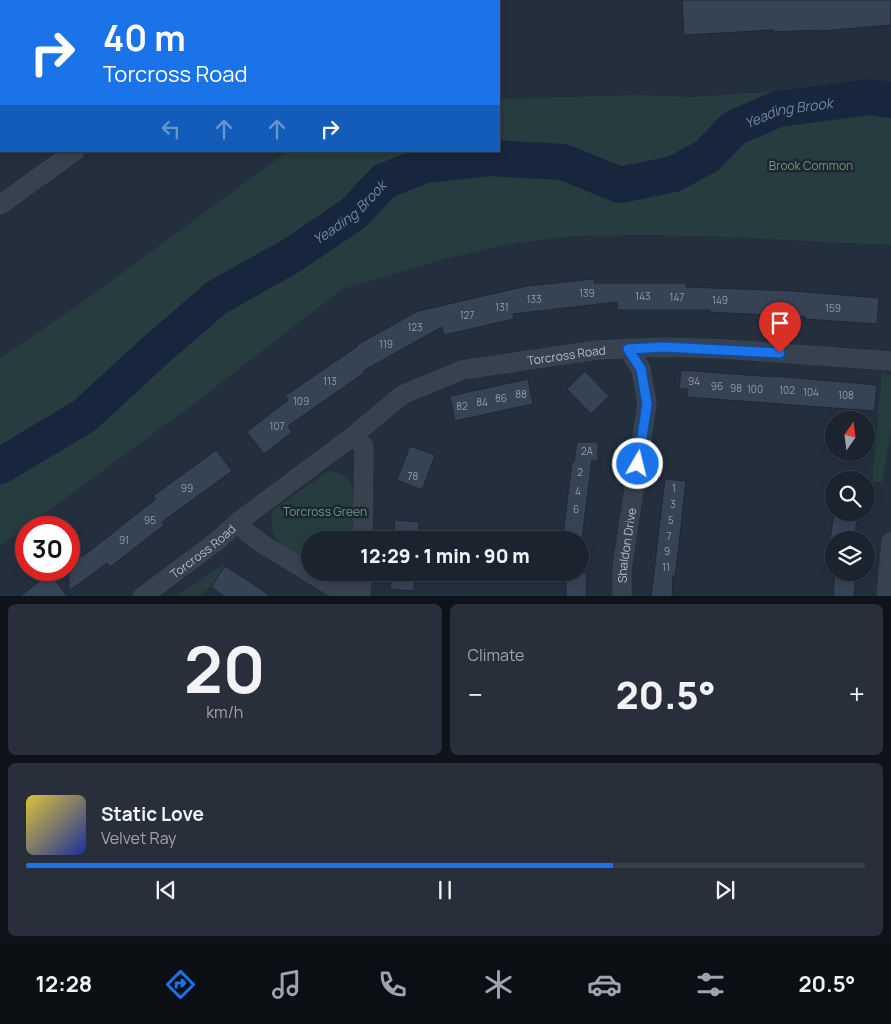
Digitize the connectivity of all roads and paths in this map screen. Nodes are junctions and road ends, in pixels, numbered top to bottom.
1 (74, 152) edge
2 (0, 205) edge
3 (628, 349) junction
4 (891, 361) edge
5 (353, 436) junction
6 (239, 522) junction
7 (363, 531) edge
8 (891, 542) edge
9 (362, 581) edge
10 (361, 595) edge
11 (142, 596) edge
12 (622, 596) edge
13 (886, 596) edge

1 - 2 street
3 - 4 street, Torcross Road
3 - 5 street, Torcross Road
3 - 12 street, Shaldon Drive
5 - 6 street, Torcross Road
5 - 7 street
6 - 10 street, Torcross Road
6 - 11 street, Torcross Road
8 - 13 street
9 - 10 street, Torcross Road

